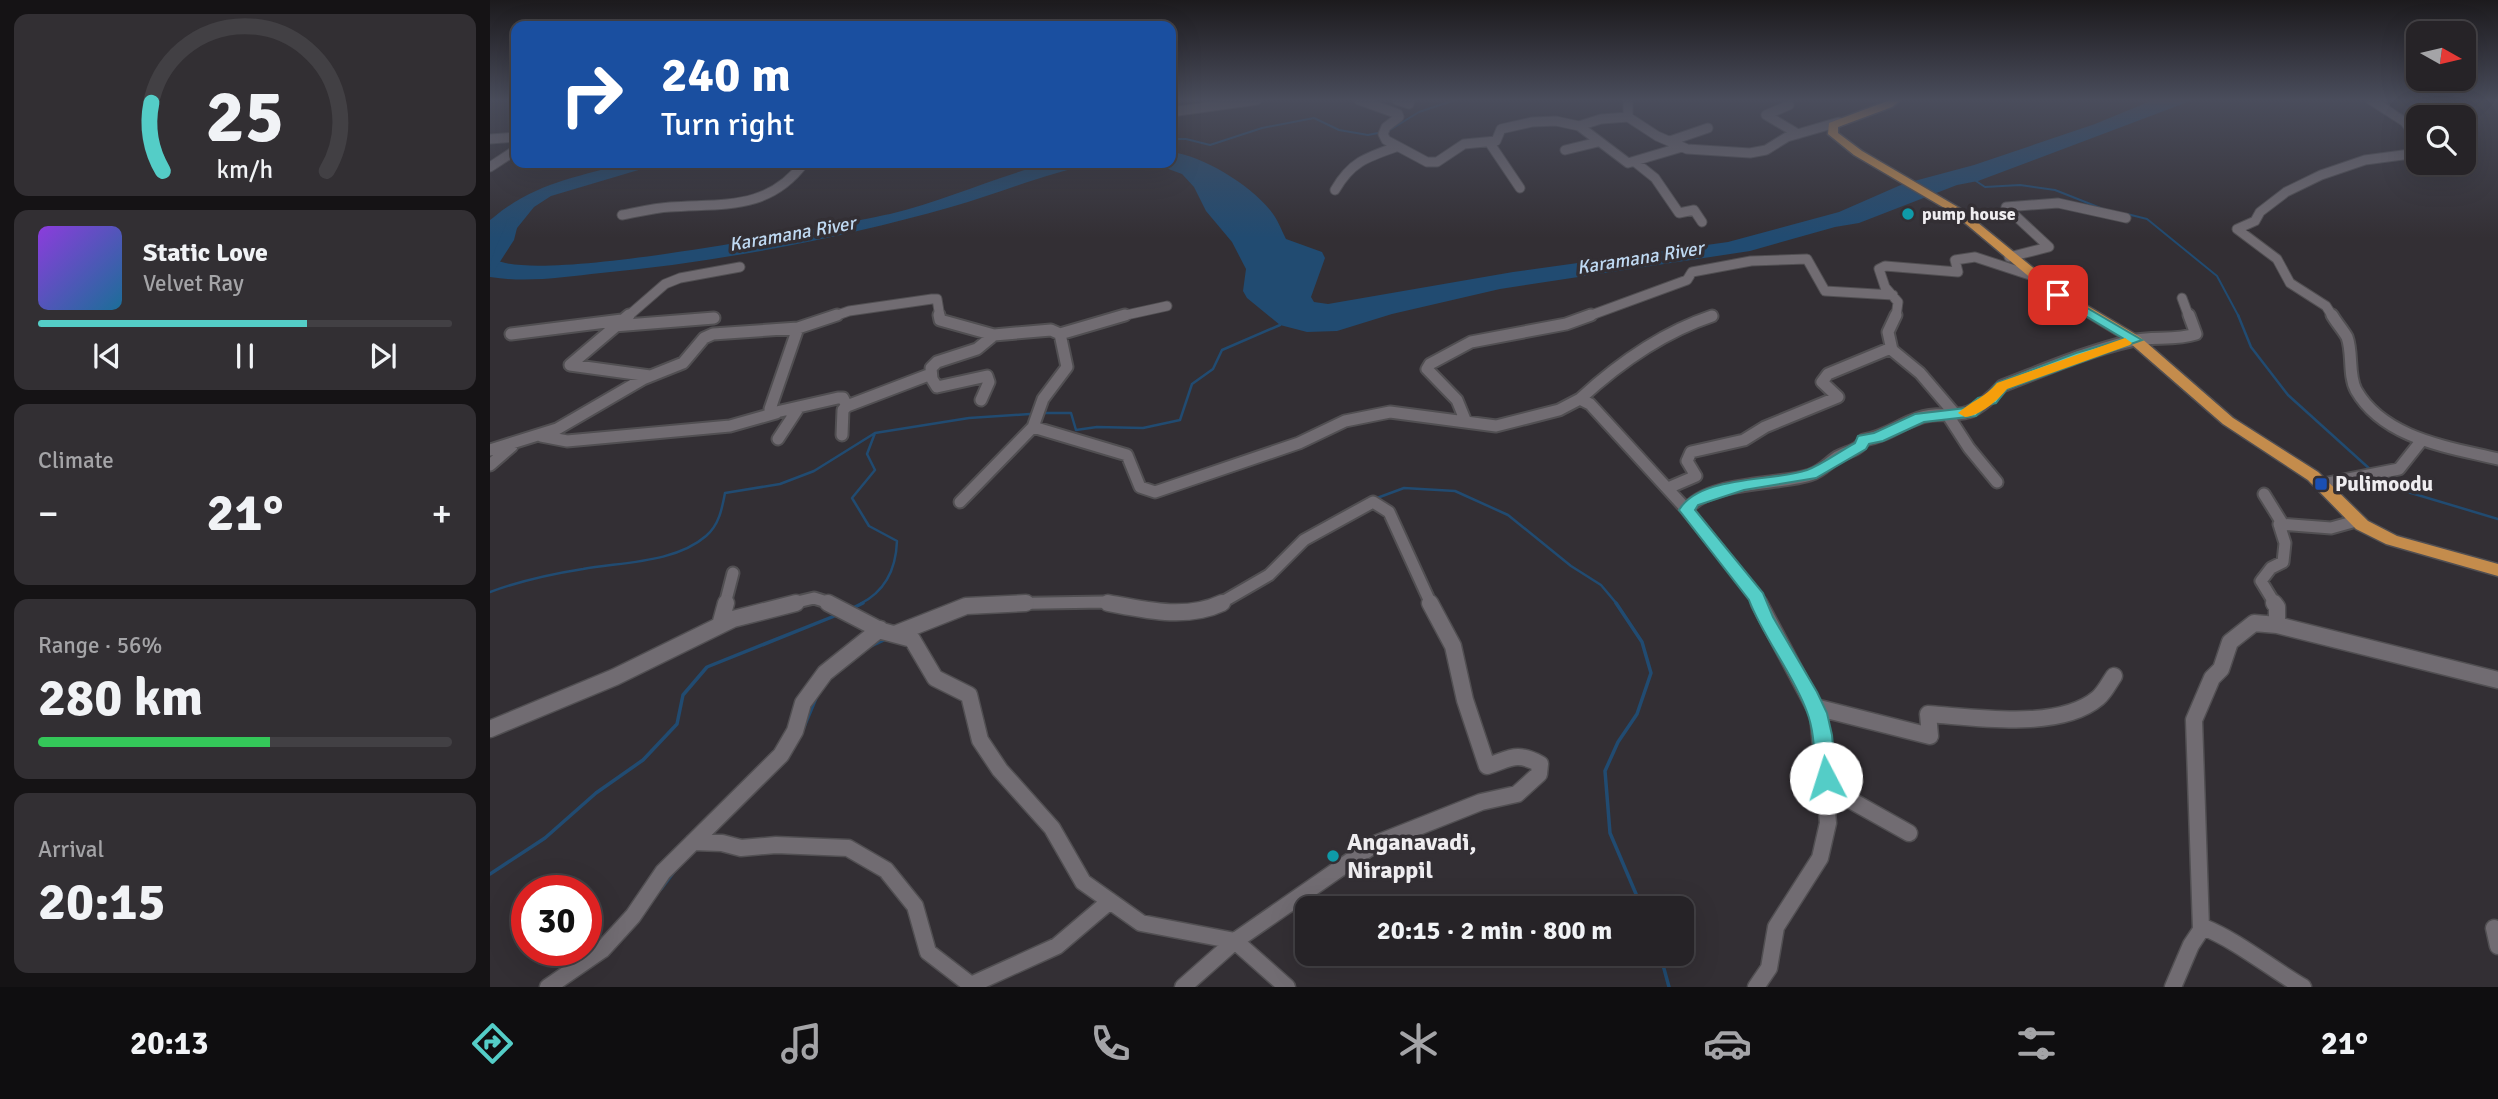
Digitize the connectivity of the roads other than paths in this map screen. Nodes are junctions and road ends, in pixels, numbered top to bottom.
1 (1461, 146) edge
2 (1492, 146) edge
3 (1581, 146) edge
4 (1604, 146) edge
5 (1772, 146) edge
6 (1849, 146) edge
7 (1396, 147) joint
8 (1682, 147) joint
9 (1565, 150) dead end
10 (511, 153) edge
11 (2406, 158) edge
12 (1635, 162) junction
13 (490, 167) edge
14 (800, 168) edge
15 (1520, 188) dead end
16 (1335, 190) dead end
17 (622, 215) dead end
18 (2126, 218) dead end
19 (1702, 222) dead end
20 (2009, 257) junction
21 (740, 267) dead end
22 (2033, 276) junction
23 (1894, 295) junction
24 (2182, 298) dead end
25 (1167, 306) dead end
26 (1712, 316) dead end
27 (714, 318) dead end
28 (618, 323) junction
29 (798, 328) junction
30 (510, 334) dead end
31 (1060, 334) junction
32 (994, 335) junction
33 (2135, 340) junction
34 (1891, 348) junction
35 (932, 374) junction
36 (650, 376) junction
37 (1580, 399) junction
38 (981, 400) dead end
39 (846, 406) junction
40 (799, 407) junction
41 (776, 412) junction
42 (1951, 414) junction
43 (1466, 422) junction
44 (1033, 427) junction
45 (537, 435) junction
46 (842, 435) dead end
47 (778, 439) dead end
48 (2423, 440) junction
49 (517, 442) junction
50 (490, 450) edge
51 (2498, 459) edge
52 (490, 465) edge
53 (1997, 482) dead end
54 (2323, 484) junction
55 (1668, 488) junction
56 (2263, 494) dead end
57 (960, 502) dead end
58 (1687, 510) junction
59 (2356, 521) junction
60 (2282, 523) junction
61 (2498, 570) edge
62 (733, 573) dead end
63 (720, 625) junction
64 (2277, 625) junction
65 (887, 632) junction
66 (2114, 676) dead end
67 (2498, 680) edge
68 (1815, 707) junction
69 (490, 729) edge
70 (1827, 787) junction
71 (1909, 833) dead end
72 (699, 842) junction
73 (1110, 901) junction
74 (2201, 928) junction
75 (2494, 928) dead end
76 (1235, 941) junction
77 (2498, 946) edge
78 (548, 987) edge
79 (1182, 987) edge
80 (1287, 987) edge
81 (1756, 987) edge
82 (2173, 987) edge
83 (2303, 987) edge

1 - 7 street
2 - 15 street
3 - 9 street
4 - 12 street
5 - 8 street
6 - 20 main road
7 - 16 street
8 - 12 street
10 - 13 street
11 - 48 street
12 - 19 street
14 - 17 street
18 - 20 street
20 - 22 main road
21 - 28 street
22 - 23 street
22 - 33 main road
23 - 34 street
23 - 43 street
24 - 33 street
25 - 31 street
26 - 37 street
27 - 28 street
28 - 30 street
28 - 36 street
29 - 32 street
29 - 36 street
29 - 41 street
31 - 32 street
31 - 44 street
32 - 35 street
33 - 42 street
33 - 54 main road
34 - 42 street
34 - 55 street
35 - 38 street
35 - 39 street
36 - 45 street
37 - 43 street
37 - 55 street
39 - 40 street
39 - 46 street
40 - 41 street
40 - 47 street
41 - 45 street
42 - 53 street
42 - 58 street
43 - 44 street
44 - 57 street
45 - 49 street
48 - 51 street
48 - 54 street
49 - 50 street
49 - 52 street
54 - 59 main road
55 - 58 street
56 - 60 street
58 - 68 street
59 - 60 street
59 - 61 main road
60 - 64 street
62 - 63 street
63 - 65 street
63 - 69 street
64 - 67 street
64 - 74 street
65 - 72 street
65 - 73 street
65 - 76 street
66 - 68 street
68 - 70 street
70 - 71 street
70 - 81 street
72 - 73 street
72 - 78 street
73 - 76 street
74 - 82 street
74 - 83 street
75 - 77 street
76 - 79 street
76 - 80 street

